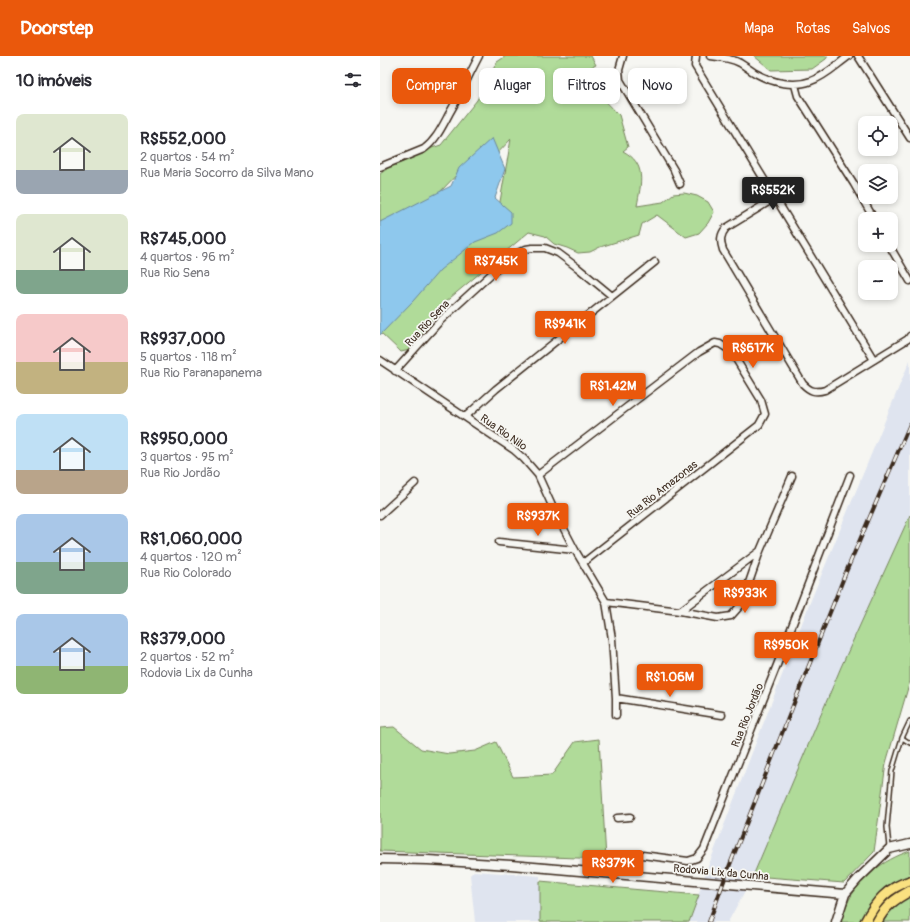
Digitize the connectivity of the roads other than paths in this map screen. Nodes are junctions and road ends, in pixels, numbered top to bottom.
1 (479, 56) edge
2 (622, 56) edge
3 (696, 56) edge
4 (710, 56) edge
5 (849, 56) edge
6 (858, 56) edge
7 (795, 85) junction
8 (910, 138) edge
9 (380, 167) edge
10 (680, 184) dead end
11 (775, 198) junction
12 (870, 212) edge
13 (893, 252) edge
14 (655, 262) dead end
15 (910, 281) edge
16 (612, 296) junction
17 (910, 336) edge
18 (380, 360) edge
19 (874, 360) junction
20 (395, 371) junction
21 (465, 417) junction
22 (538, 475) junction
23 (850, 475) dead end
24 (792, 476) dead end
25 (416, 483) dead end
26 (380, 514) edge
27 (499, 542) dead end
28 (575, 550) junction
29 (760, 551) junction
30 (583, 563) junction
31 (606, 602) junction
32 (680, 611) junction
33 (616, 698) junction
34 (616, 715) dead end
35 (722, 715) dead end
36 (910, 721) edge
37 (902, 738) junction
38 (910, 742) edge
39 (630, 817) dead end
40 (617, 818) dead end
41 (910, 844) edge
42 (889, 849) junction
43 (642, 855) dead end
44 (380, 859) edge
45 (910, 881) edge
46 (910, 891) edge
47 (845, 894) junction
48 (836, 922) edge
49 (865, 922) edge
50 (877, 922) edge

1 - 9 street
2 - 10 street
3 - 11 street
4 - 7 street
5 - 7 street
6 - 8 street
7 - 12 street
11 - 19 street
11 - 19 street
13 - 15 street
14 - 16 street
16 - 20 street, Rua Rio Sena
16 - 21 street
17 - 19 street
18 - 20 street, Rua Rio Nilo
20 - 21 street, Rua Rio Nilo
21 - 22 street, Rua Rio Nilo
22 - 28 street, Rua Rio Nilo
22 - 30 street, Rua Rio Amazonas
23 - 43 street, Rua Rio Jordão
24 - 29 street
25 - 26 street
27 - 28 street
28 - 30 street, Rua Rio Nilo
29 - 32 street
29 - 32 street
30 - 31 street, Rua Rio Nilo
31 - 32 street
31 - 33 street, Rua Rio Nilo
33 - 34 street, Rua Rio Nilo
33 - 35 street
36 - 37 lane
37 - 38 lane
37 - 42 lane
39 - 40 street
41 - 42 main road
42 - 47 main road
44 - 47 main road, Rodovia Lix da Cunha
45 - 49 main road
46 - 50 main road
47 - 48 main road

